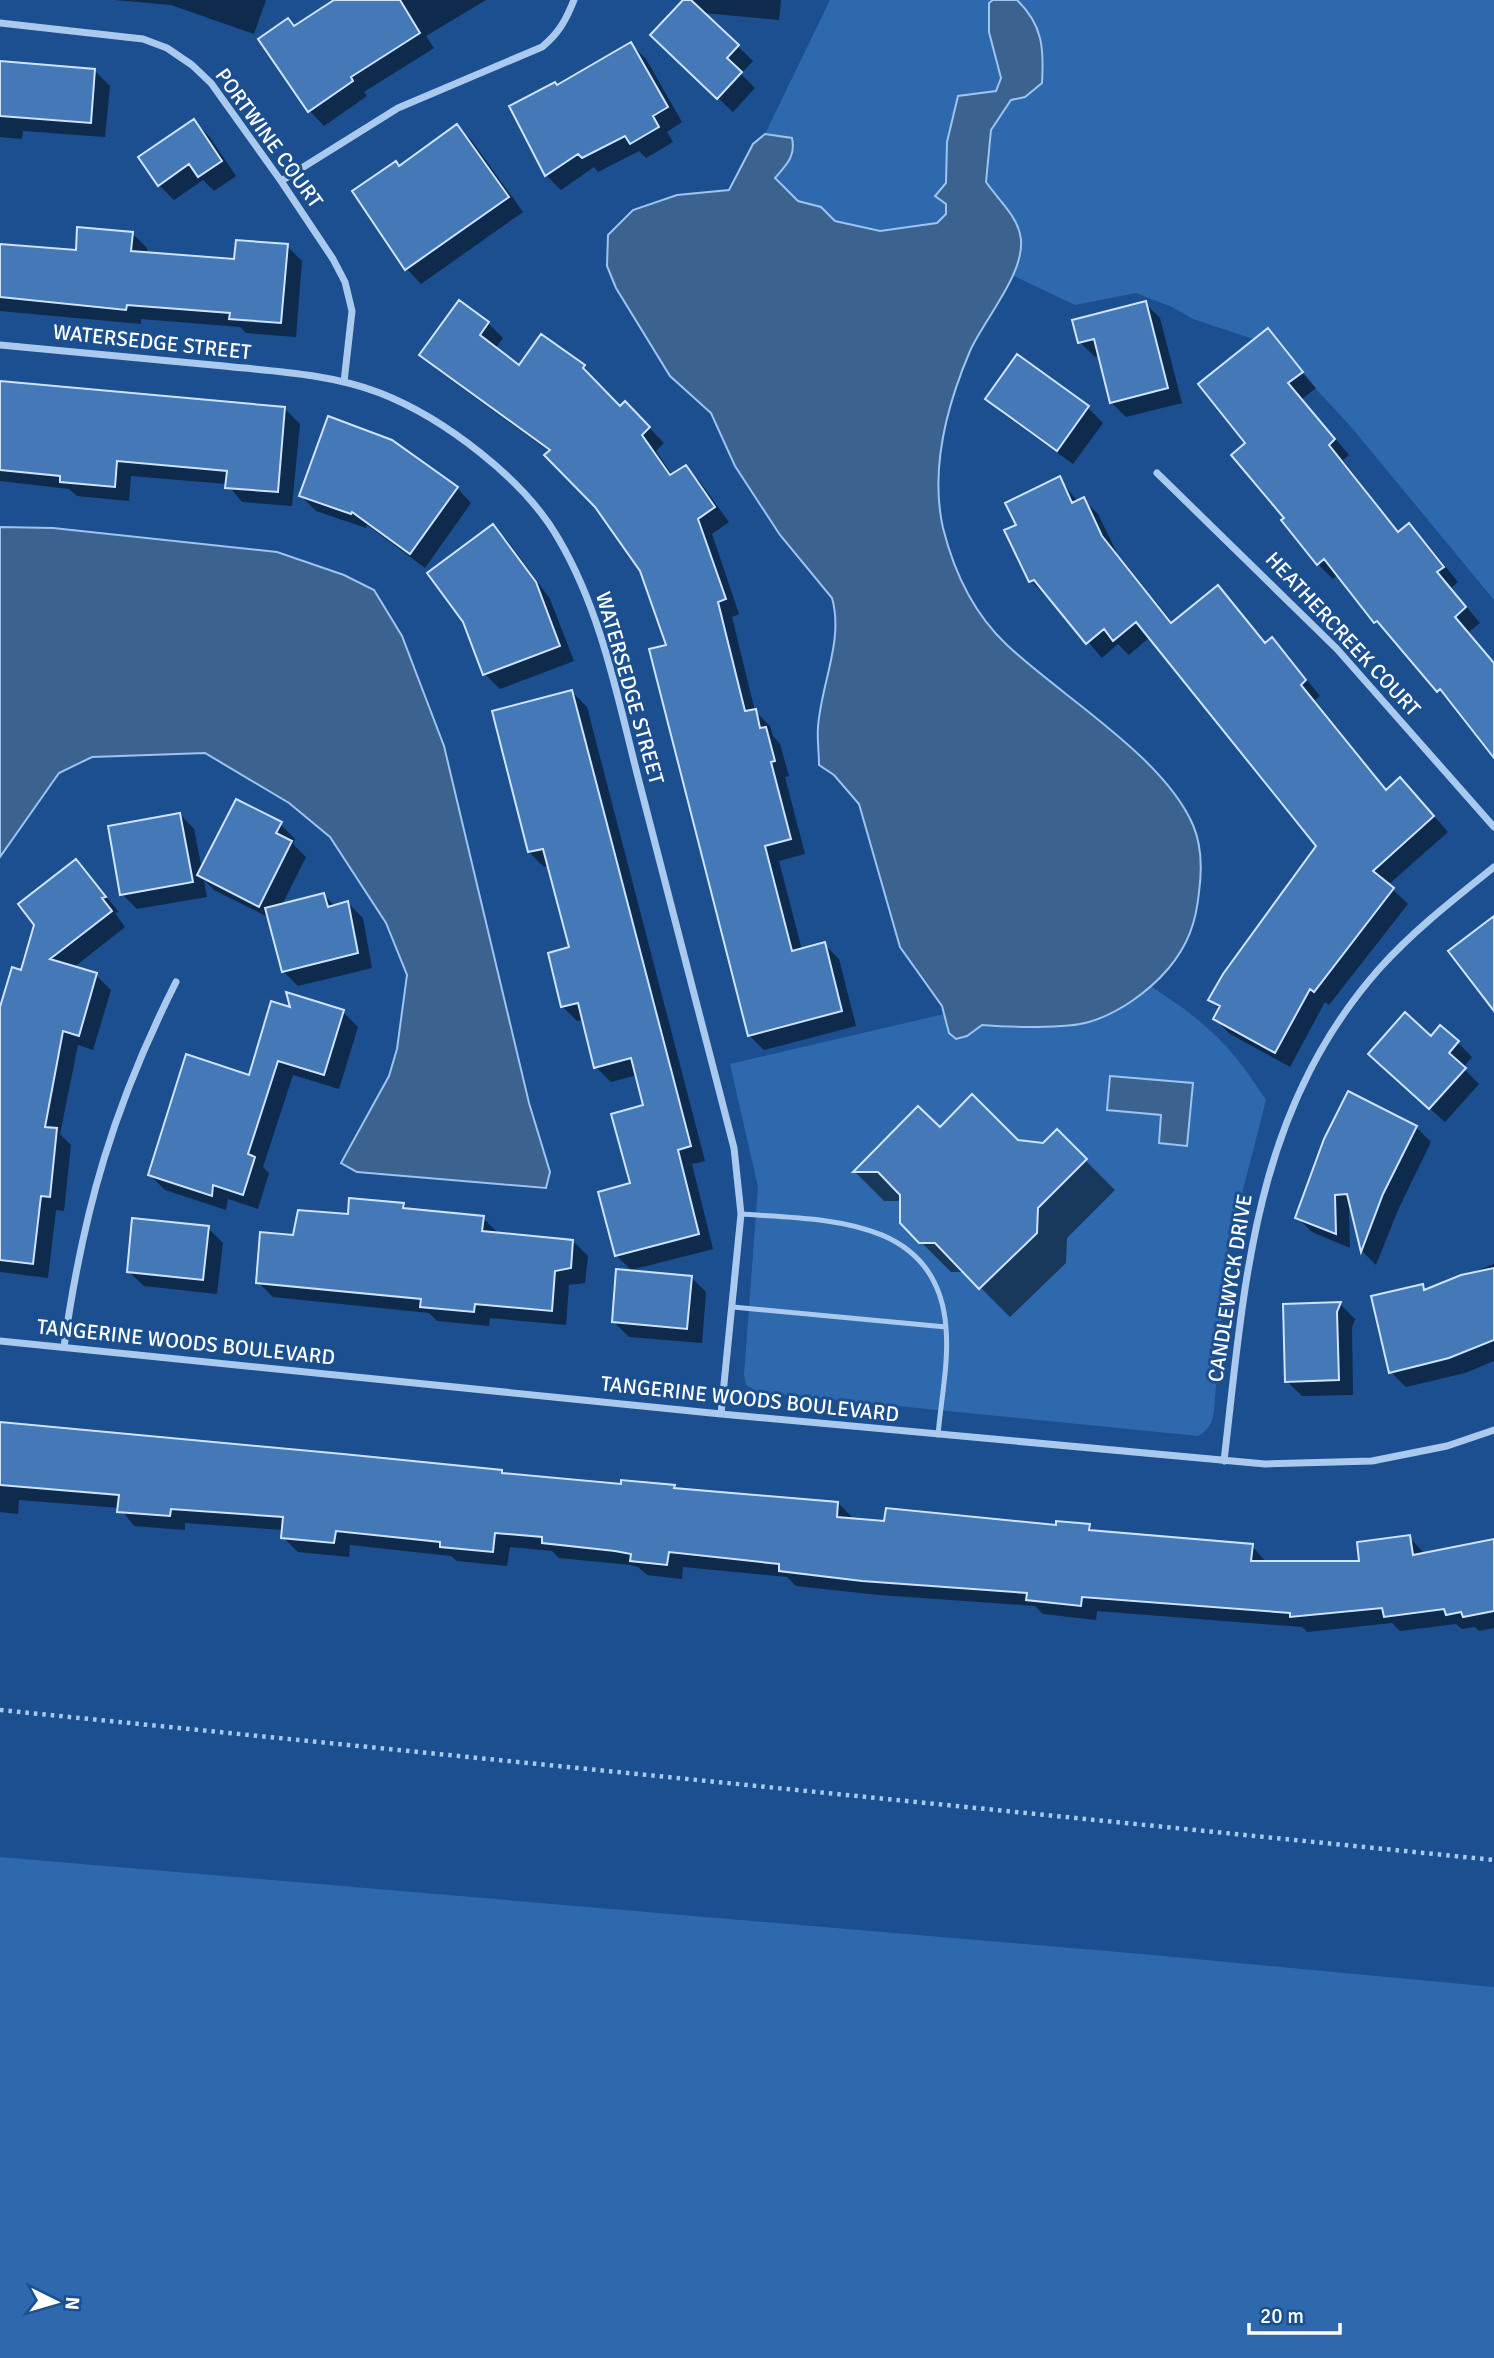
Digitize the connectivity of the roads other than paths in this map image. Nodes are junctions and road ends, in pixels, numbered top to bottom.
1 (574, 0) edge
2 (0, 23) edge
3 (281, 181) junction
4 (0, 345) edge
5 (344, 382) junction
6 (1157, 473) dead end
7 (1494, 827) edge
8 (1494, 867) edge
9 (176, 982) dead end
10 (741, 1214) junction
11 (733, 1307) junction
12 (946, 1327) junction
13 (0, 1341) edge
14 (64, 1347) junction
15 (721, 1414) junction
16 (1494, 1430) edge
17 (938, 1435) junction
18 (1224, 1461) junction

1 - 3 street
2 - 3 street, PORTWINE COURT
3 - 5 street, PORTWINE COURT
4 - 5 street, WATERSEDGE STREET
5 - 10 street, WATERSEDGE STREET
6 - 7 street, HEATHERCREEK COURT
8 - 18 street, CANDLEWYCK DRIVE
9 - 14 street
10 - 11 street, WATERSEDGE STREET
10 - 12 lane
11 - 12 lane
11 - 15 street, WATERSEDGE STREET
12 - 17 lane
13 - 14 street, TANGERINE WOODS BOULEVARD
14 - 15 street, TANGERINE WOODS BOULEVARD
15 - 17 street, TANGERINE WOODS BOULEVARD
16 - 18 street, TANGERINE WOODS BOULEVARD
17 - 18 street, TANGERINE WOODS BOULEVARD

